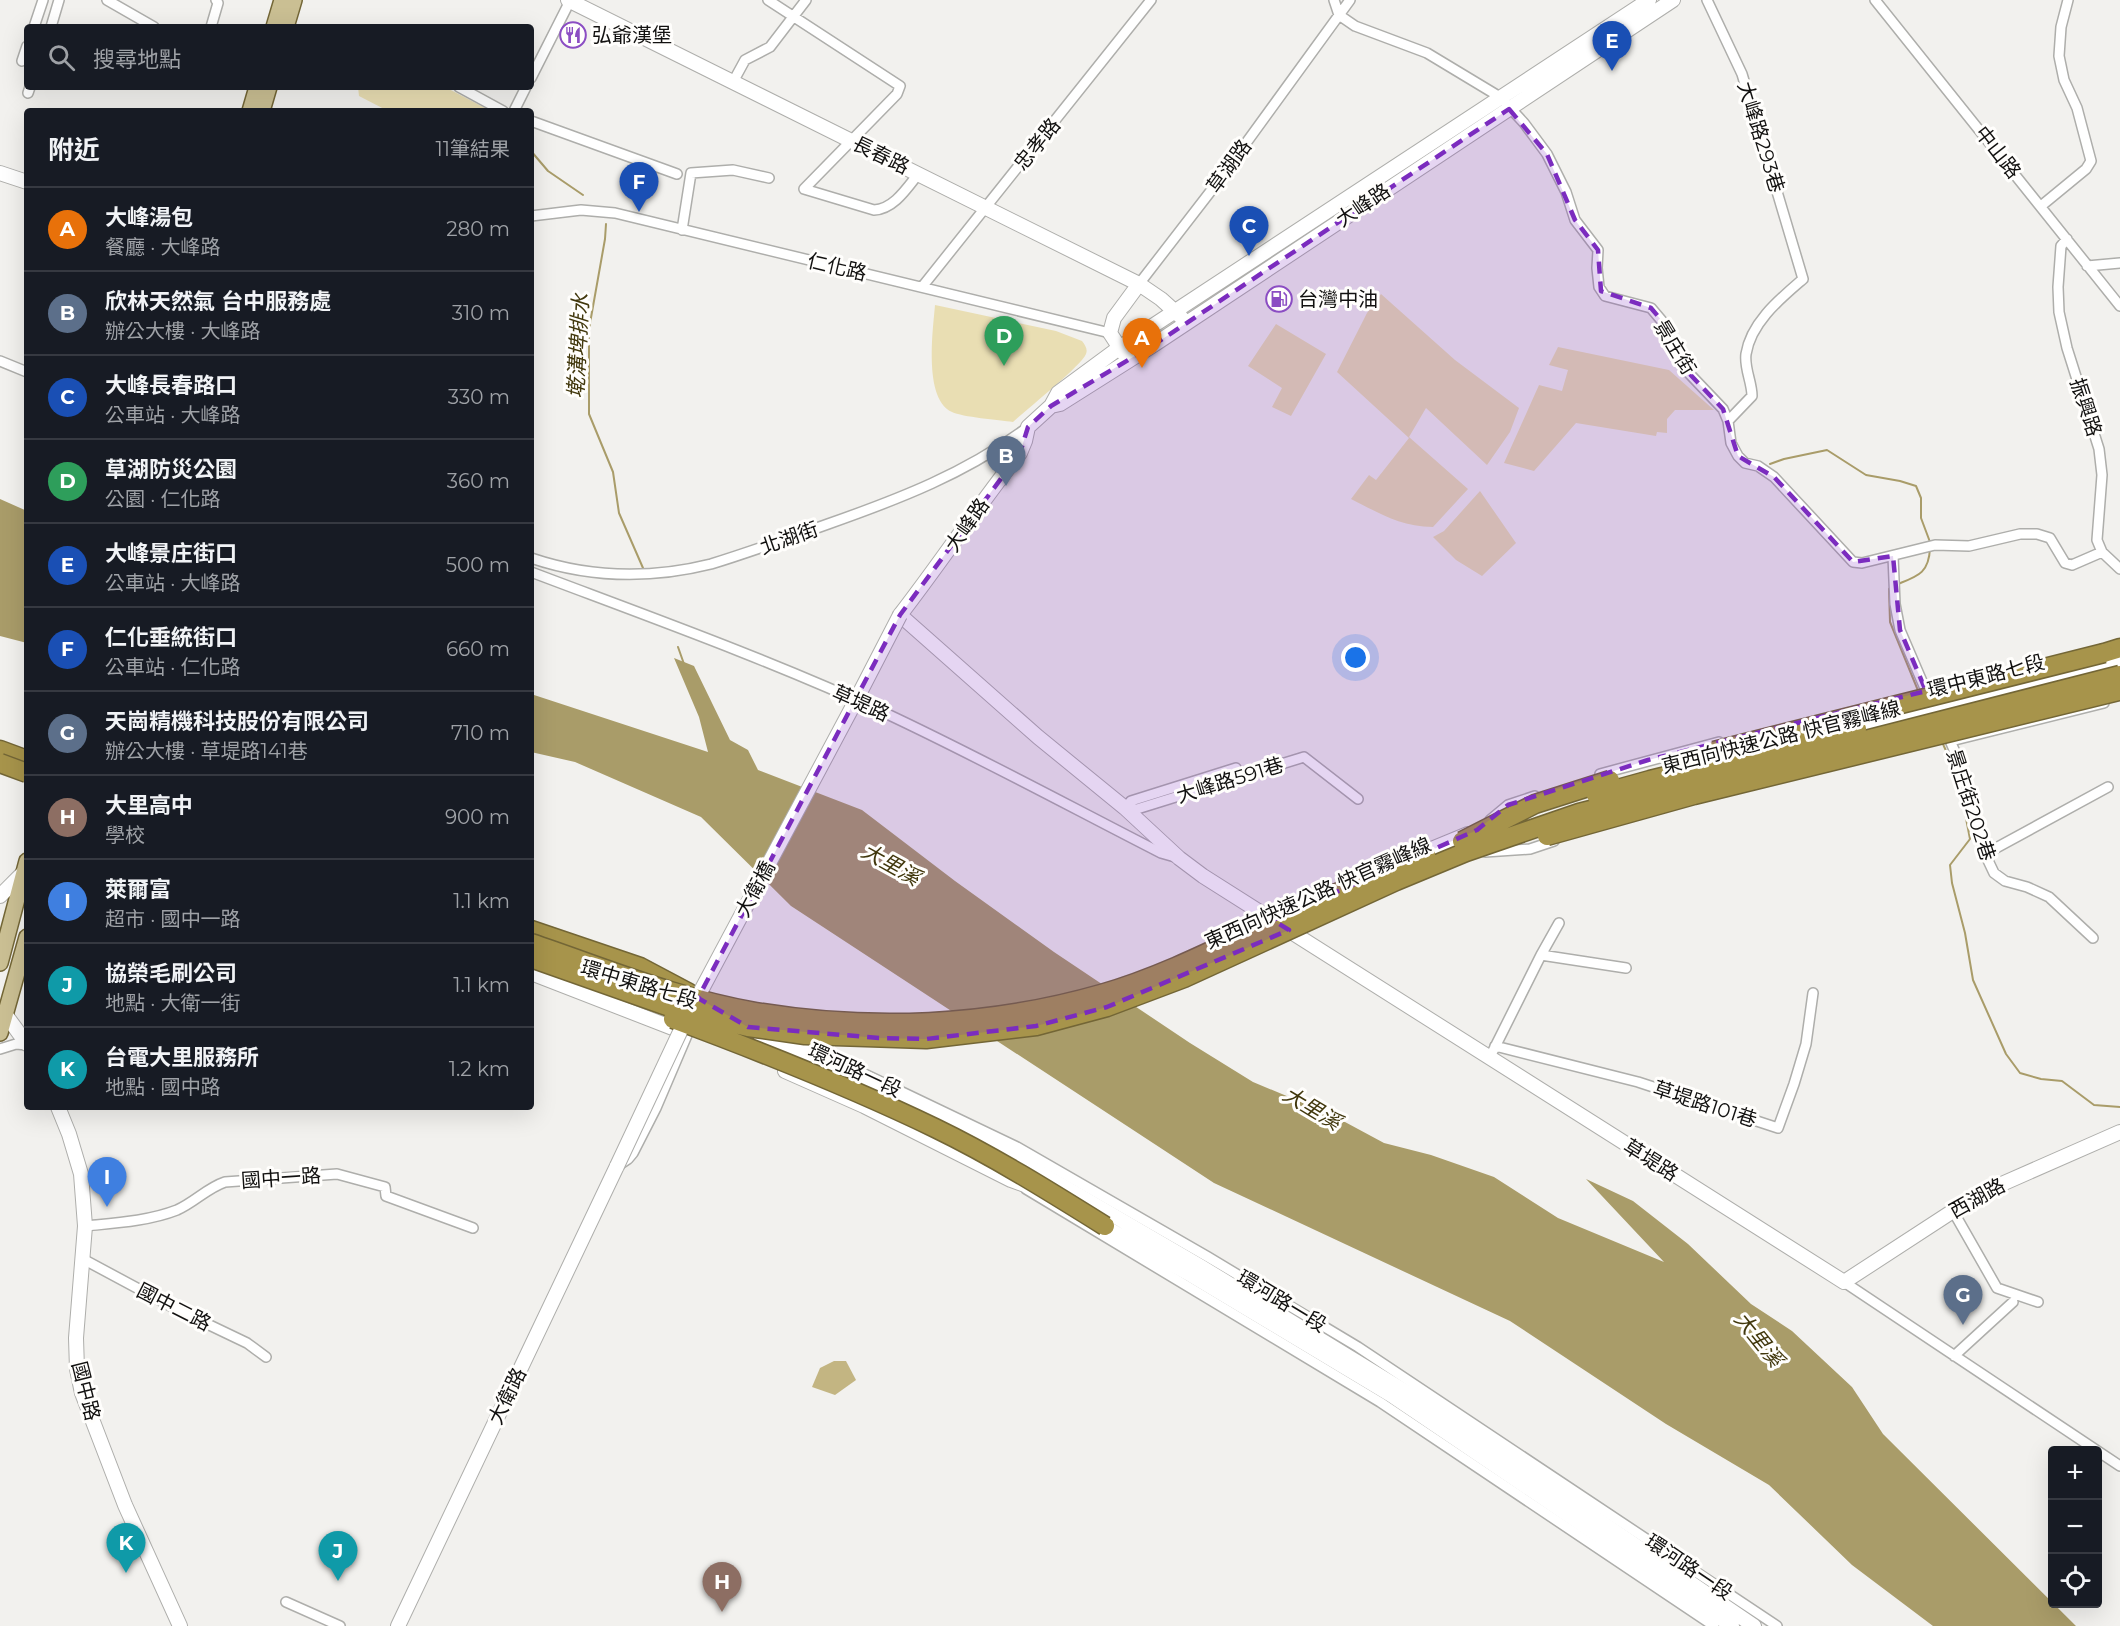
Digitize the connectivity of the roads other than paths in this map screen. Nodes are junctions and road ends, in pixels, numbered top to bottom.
1 (43, 0) edge
2 (59, 0) edge
3 (107, 0) edge
4 (216, 0) edge
5 (282, 0) edge
6 (294, 0) edge
7 (768, 0) edge
8 (806, 0) edge
9 (1151, 0) edge
10 (1334, 0) edge
11 (1350, 0) edge
12 (1649, 0) edge
13 (1673, 0) edge
14 (1707, 0) edge
15 (1875, 0) edge
16 (2068, 0) edge
17 (569, 1) edge
18 (1339, 15) junction
19 (793, 16) junction
20 (53, 22) edge
21 (35, 24) edge
22 (149, 24) edge
23 (212, 24) edge
24 (275, 24) edge
25 (287, 24) edge
26 (24, 55) edge
27 (22, 61) dead end
28 (534, 72) edge
29 (733, 82) junction
30 (256, 90) edge
31 (268, 90) edge
32 (464, 90) edge
33 (524, 90) edge
34 (1505, 103) junction
35 (251, 108) edge
36 (263, 108) edge
37 (498, 108) edge
38 (516, 108) edge
39 (534, 123) edge
40 (850, 141) junction
41 (0, 173) edge
42 (919, 173) junction
43 (684, 174) junction
44 (768, 178) dead end
45 (24, 181) edge
46 (2040, 206) junction
47 (986, 208) junction
48 (534, 216) edge
49 (682, 230) junction
50 (2067, 240) junction
51 (2120, 262) edge
52 (2087, 266) junction
53 (1139, 284) junction
54 (922, 287) junction
55 (2120, 306) edge
56 (1176, 312) junction
57 (1186, 323) junction
58 (1110, 333) junction
59 (1119, 348) junction
60 (1127, 360) junction
61 (0, 361) edge
62 (24, 371) edge
63 (1051, 406) junction
64 (1728, 421) junction
65 (1028, 427) junction
66 (2102, 552) junction
67 (1893, 556) junction
68 (534, 559) edge
69 (2120, 569) edge
70 (534, 573) edge
71 (900, 615) junction
72 (2120, 640) edge
73 (2116, 656) edge
74 (2120, 675) edge
75 (2120, 680) edge
76 (1926, 690) junction
77 (2120, 691) edge
78 (2120, 698) edge
79 (1929, 708) junction
80 (1937, 726) junction
81 (1951, 741) junction
82 (0, 750) edge
83 (24, 759) edge
84 (1648, 760) junction
85 (2, 767) edge
86 (1236, 768) dead end
87 (24, 771) edge
88 (1650, 776) junction
89 (24, 778) edge
90 (2108, 787) dead end
91 (1653, 797) junction
92 (1358, 799) dead end
93 (1125, 808) junction
94 (1655, 812) junction
95 (1472, 844) junction
96 (1985, 854) junction
97 (1179, 858) junction
98 (24, 868) edge
99 (24, 871) edge
100 (0, 896) edge
101 (1273, 920) junction
102 (1559, 923) dead end
103 (534, 931) edge
104 (1292, 931) junction
105 (534, 938) edge
106 (2093, 938) dead end
107 (534, 944) edge
108 (24, 946) edge
109 (534, 952) edge
110 (1541, 955) junction
111 (534, 959) edge
112 (0, 963) edge
113 (534, 967) edge
114 (1626, 969) dead end
115 (534, 974) edge
116 (1813, 993) dead end
117 (706, 1005) junction
118 (2, 1009) edge
119 (0, 1033) edge
120 (688, 1034) junction
121 (756, 1034) junction
122 (24, 1036) edge
123 (24, 1039) edge
124 (0, 1049) edge
125 (1492, 1052) junction
126 (59, 1110) edge
127 (2120, 1132) edge
128 (617, 1166) junction
129 (1011, 1180) junction
130 (1953, 1211) junction
131 (85, 1226) junction
132 (1105, 1226) junction
133 (473, 1228) dead end
134 (81, 1258) junction
135 (1844, 1282) junction
136 (2013, 1302) dead end
137 (2038, 1302) dead end
138 (1953, 1356) junction
139 (266, 1357) dead end
140 (2120, 1466) edge
141 (286, 1602) dead end
142 (180, 1626) edge
143 (340, 1626) edge
144 (398, 1626) edge
145 (1714, 1626) edge
146 (1732, 1626) edge
147 (1754, 1626) edge
148 (1777, 1626) edge

1 - 21 street
2 - 20 street
3 - 22 street
4 - 23 street
5 - 24 main road
6 - 25 main road
7 - 19 street
8 - 19 street
9 - 47 street, 忠孝路
10 - 18 street
11 - 18 street, 草湖路
12 - 34 street, 大峰路
13 - 34 street, 大峰路
14 - 64 street, 大峰路293巷
15 - 46 street, 中山路
16 - 46 street
17 - 28 street
17 - 29 street, 長春路
18 - 34 street, 景庄街
18 - 53 street, 草湖路
19 - 29 street
19 - 40 street
26 - 27 street
29 - 40 street, 長春路
30 - 35 main road
31 - 36 main road
32 - 37 street
33 - 38 street
34 - 56 street, 大峰路
34 - 57 street, 大峰路
34 - 64 street, 景庄街
39 - 43 street
40 - 42 street, 長春路
40 - 42 street
41 - 45 street
42 - 47 street, 長春路
43 - 44 street
43 - 49 street
46 - 50 street, 中山路
47 - 53 street, 長春路
47 - 54 street, 忠孝路
48 - 49 street, 仁化路
49 - 54 street, 仁化路
50 - 52 street, 中山路
50 - 66 street, 振興路
51 - 52 street
52 - 55 street, 中山路
53 - 56 street, 長春路
53 - 58 street, 草湖路
54 - 58 street, 仁化路
56 - 57 street, 長春路
56 - 59 street, 大峰路
57 - 60 street, 大峰路
58 - 59 street
59 - 60 street
59 - 63 street, 大峰路
60 - 63 street, 大峰路
61 - 62 street
63 - 65 street, 大峰路
64 - 67 street, 景庄街
65 - 68 street, 北湖街
65 - 71 street, 大峰路
66 - 67 street, 景庄街
66 - 69 street
67 - 76 street, 景庄街202巷
70 - 97 street, 草堤路
71 - 93 street, 草堤路
71 - 128 street, 大衛橋, bridge
72 - 76 street, 環中東路七段
73 - 79 street, 環中東路七段
73 - 95 highway, bridge
74 - 95 highway, 東西向快速公路 快官霧峰線, bridge
75 - 80 street, 環中東路七段
76 - 79 street, 景庄街202巷
76 - 84 street, 環中東路七段
77 - 95 highway, bridge
78 - 81 street, 環中東路七段
79 - 80 street, 景庄街202巷
79 - 88 street, 環中東路七段
80 - 81 street, 景庄街202巷
80 - 91 street, 環中東路七段
81 - 94 street, 環中東路七段
81 - 96 street, 景庄街202巷
82 - 83 highway
84 - 88 street
84 - 95 street, 環中東路七段
85 - 87 highway, bridge
85 - 89 street
86 - 93 street
88 - 91 street
88 - 95 street, 環中東路七段
90 - 96 street
91 - 94 street
91 - 95 street, 環中東路七段
92 - 93 street, 大峰路591巷
93 - 97 street, 草堤路
94 - 95 street, 環中東路七段
95 - 101 street, 環中東路七段
95 - 104 street, 環中東路七段
95 - 107 highway, 東西向快速公路 快官霧峰線, bridge
95 - 111 highway, 東西向快速公路 快官霧峰線, bridge
96 - 106 street, 景庄街202巷
97 - 101 street, 草堤路
98 - 100 street
99 - 112 main road
101 - 104 street, 草堤路
102 - 110 street
103 - 117 highway, bridge
104 - 125 street, 草堤路
105 - 117 street, 環中東路七段
108 - 118 main road
109 - 117 street, 環中東路七段
110 - 114 street
110 - 125 street
113 - 132 highway, bridge
115 - 120 street, 環中東路七段
116 - 125 street, 草堤路101巷
117 - 121 street, 環河路一段
118 - 119 main road
118 - 122 street
120 - 128 street
120 - 129 street, 環河路一段
121 - 147 street, 環河路一段
121 - 148 street, 環河路一段
123 - 124 street
125 - 135 street, 草堤路
126 - 131 street, 國中路
127 - 130 street, 西湖路
128 - 144 street, 大衛路
129 - 132 street, 環河路一段
129 - 145 street, 環河路一段
130 - 135 street, 西湖路
130 - 137 street
131 - 133 street, 國中一路
131 - 134 street, 國中路
132 - 146 street, 環河路一段
134 - 139 street, 國中二路
134 - 142 street, 國中路
135 - 138 street, 草堤路
136 - 138 street
138 - 140 street, 草堤路
141 - 143 street

